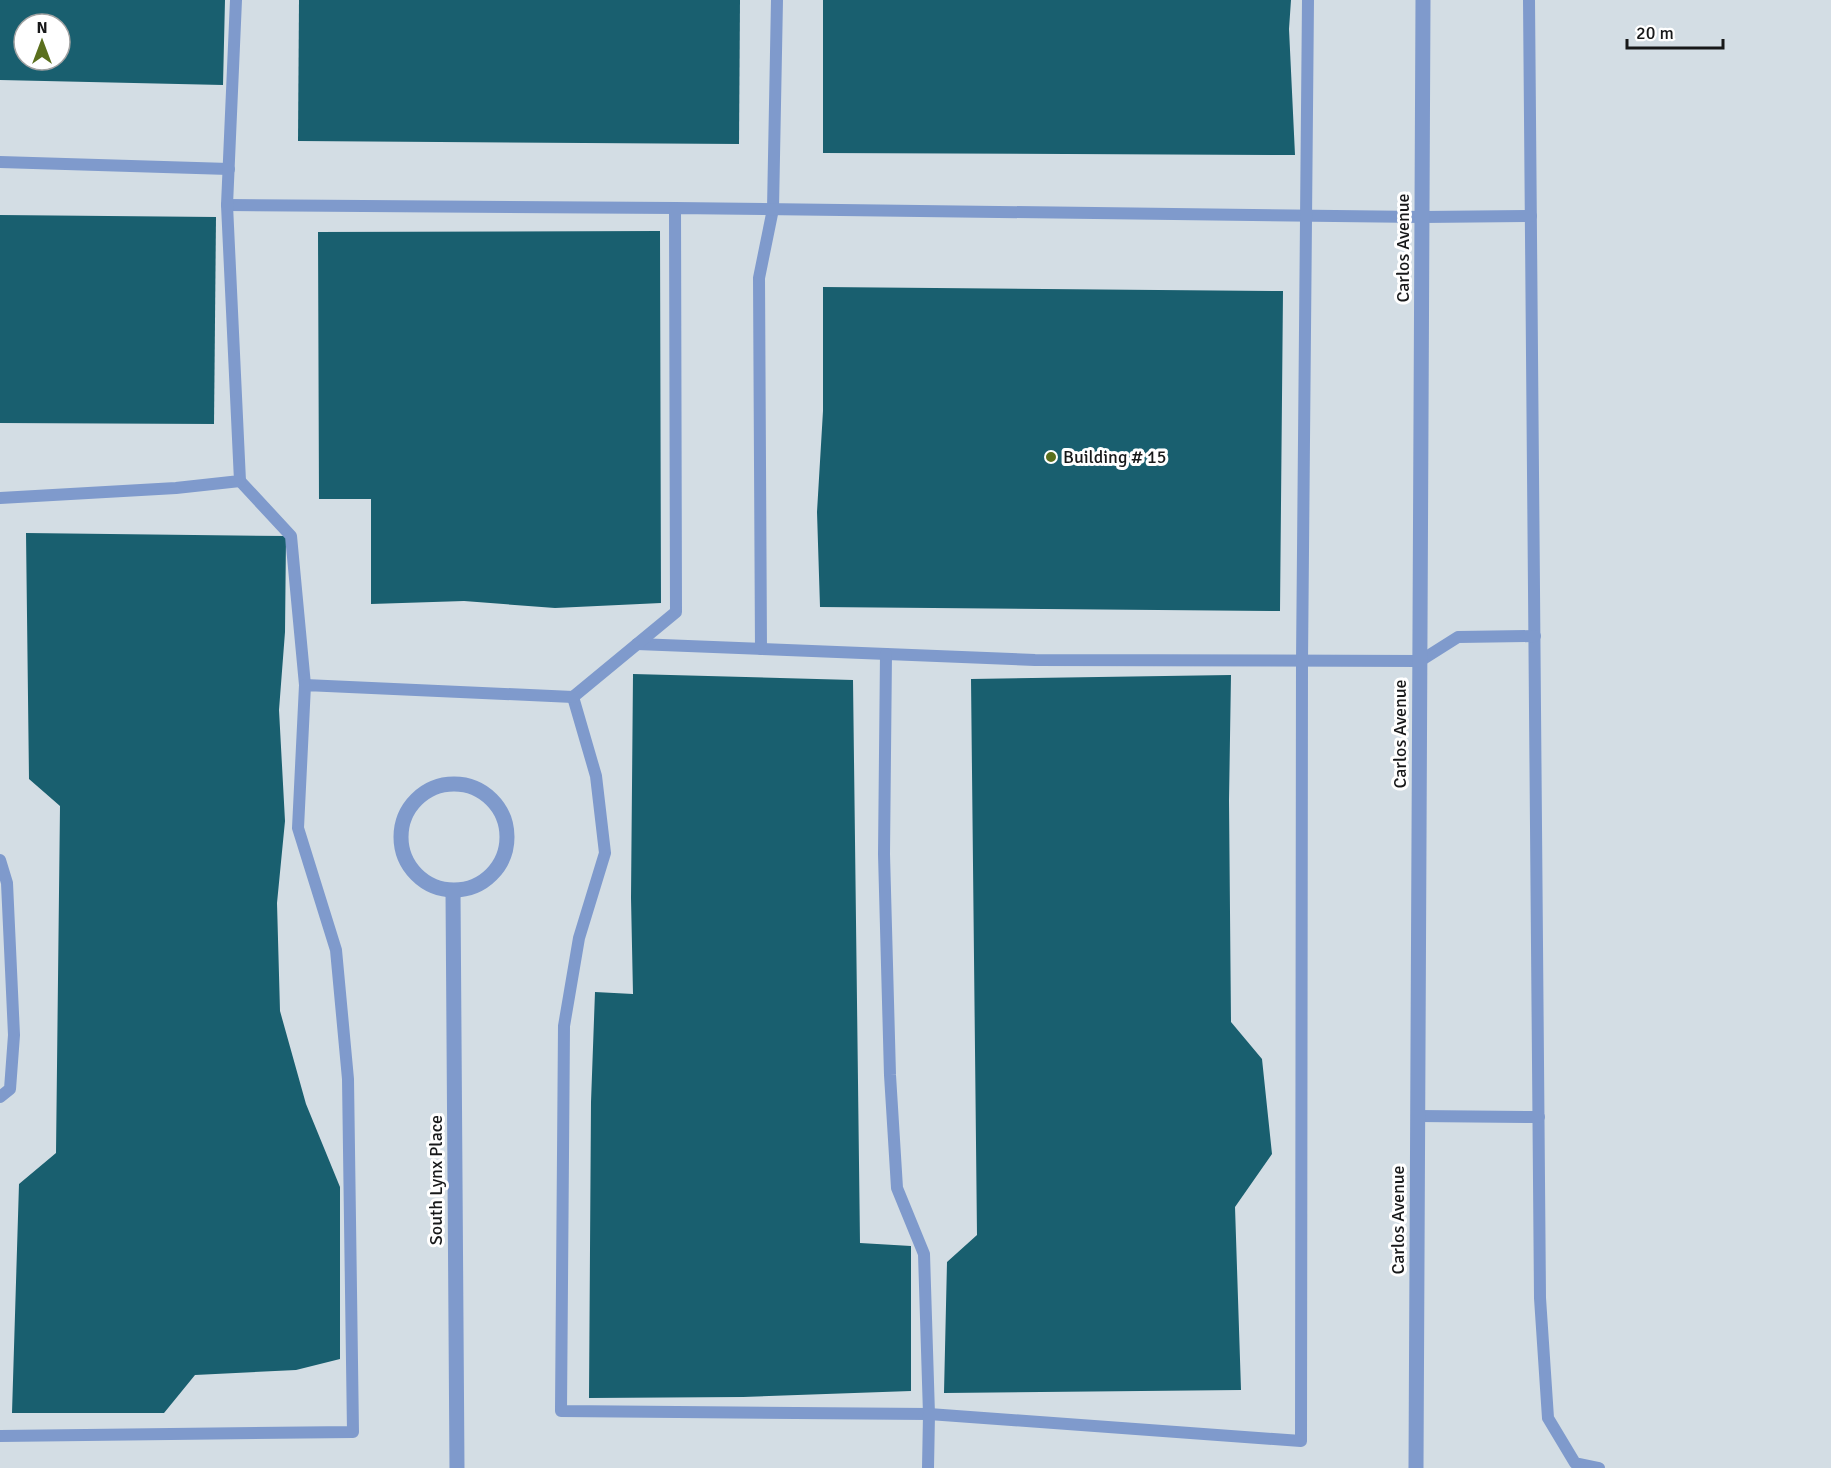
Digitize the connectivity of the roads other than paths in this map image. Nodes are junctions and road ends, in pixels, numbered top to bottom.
1 (236, 0) edge
2 (777, 0) edge
3 (1308, 0) edge
4 (1423, 0) edge
5 (1529, 0) edge
6 (0, 162) edge
7 (229, 169) junction
8 (227, 205) junction
9 (675, 208) junction
10 (772, 209) junction
11 (1308, 216) junction
12 (1531, 216) junction
13 (1422, 217) junction
14 (240, 481) junction
15 (0, 498) edge
16 (1534, 636) junction
17 (637, 644) junction
18 (762, 649) junction
19 (886, 654) junction
20 (1302, 661) junction
21 (1420, 661) junction
22 (305, 685) junction
23 (573, 698) junction
24 (0, 860) edge
25 (453, 891) junction
26 (0, 1097) edge
27 (1418, 1116) junction
28 (1539, 1117) junction
29 (929, 1414) junction
30 (0, 1436) edge
31 (458, 1468) edge
32 (928, 1468) edge
33 (1416, 1468) edge
34 (1599, 1468) edge

1 - 7 lane
2 - 10 lane
3 - 11 lane
4 - 13 street, Carlos Avenue
5 - 12 lane
6 - 7 lane
7 - 8 lane
8 - 9 lane
8 - 14 lane
9 - 10 lane
9 - 17 lane
10 - 11 lane
10 - 18 lane
11 - 13 lane
11 - 20 lane
12 - 13 lane
12 - 16 lane
13 - 21 street, Carlos Avenue
14 - 15 lane
14 - 22 lane
16 - 21 lane
16 - 28 lane
17 - 18 lane
17 - 23 lane
18 - 19 lane
19 - 20 lane
19 - 29 lane
20 - 21 lane
20 - 29 lane
21 - 27 street, Carlos Avenue
22 - 23 lane
22 - 30 lane
23 - 29 lane
24 - 26 lane
25 - 25 street
25 - 31 street, South Lynx Place
27 - 28 lane
27 - 33 street, Carlos Avenue
28 - 34 lane
29 - 32 lane

